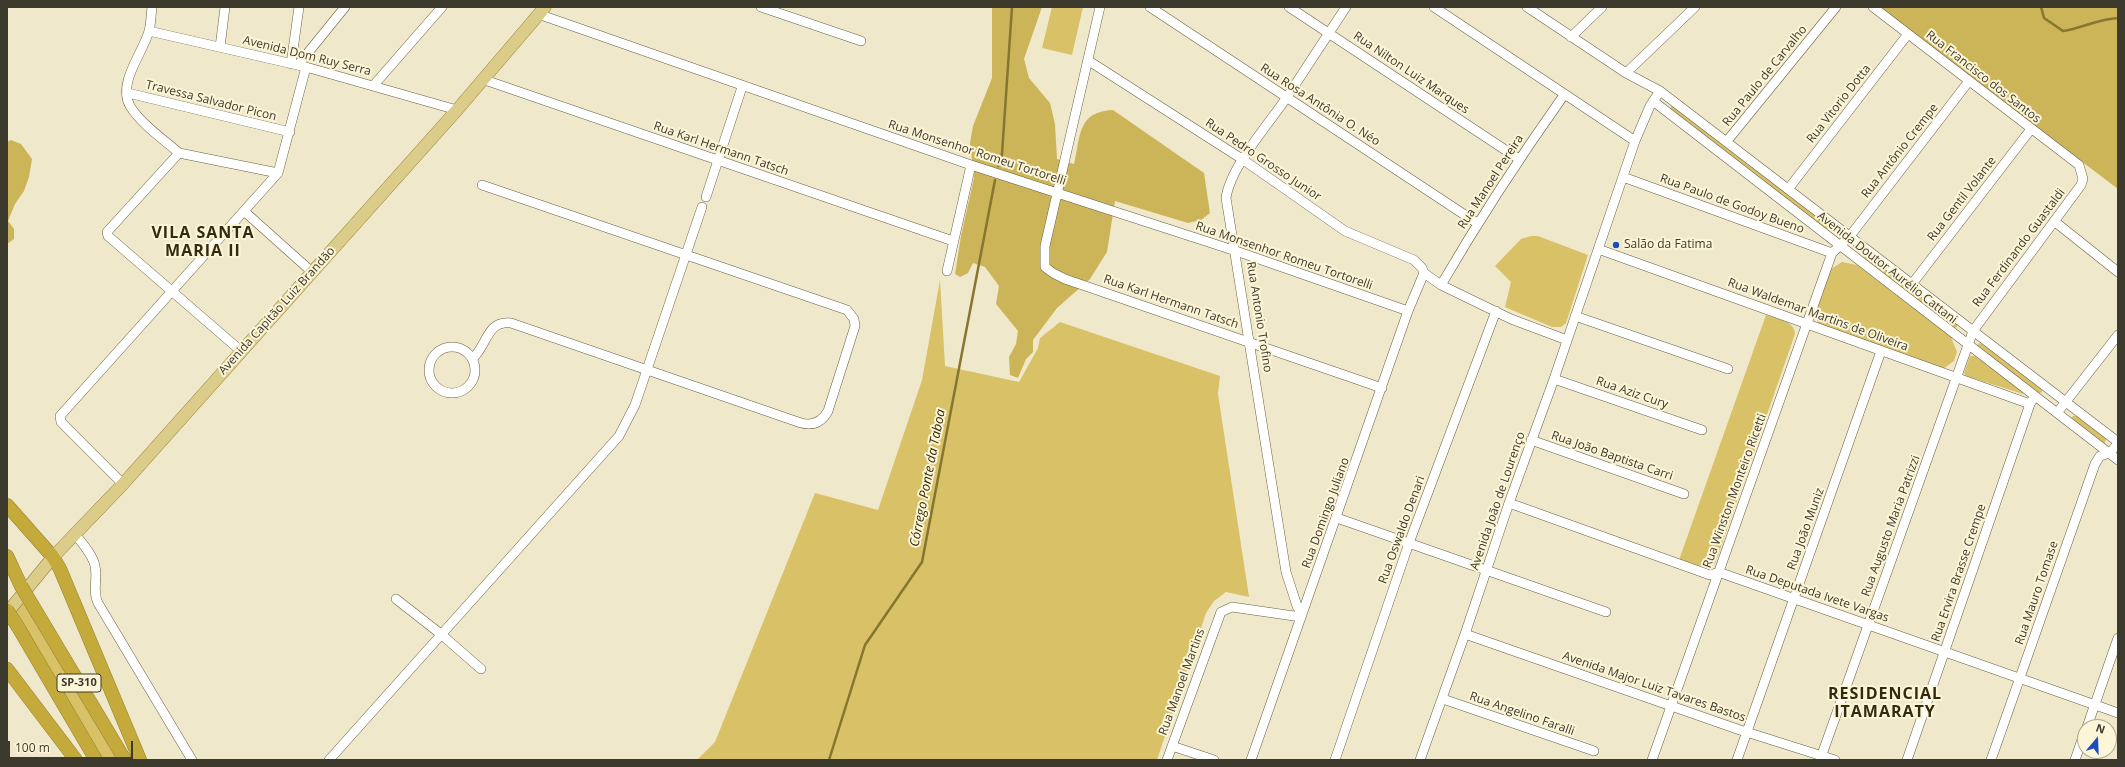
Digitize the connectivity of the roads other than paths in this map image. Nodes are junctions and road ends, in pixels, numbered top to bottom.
1 (152, 7) edge
2 (225, 7) edge
3 (299, 7) edge
4 (345, 7) edge
5 (442, 7) edge
6 (761, 7) edge
7 (1100, 7) edge
8 (1150, 7) edge
9 (1289, 7) edge
10 (1346, 7) edge
11 (1434, 7) edge
12 (1527, 7) edge
13 (1602, 7) edge
14 (1695, 7) edge
15 (1836, 7) edge
16 (1873, 7) edge
17 (542, 11) edge
18 (149, 30) junction
19 (1329, 33) junction
20 (1908, 34) junction
21 (1571, 37) junction
22 (861, 41) dead end
23 (220, 47) junction
24 (1089, 61) junction
25 (298, 65) junction
26 (1626, 73) junction
27 (482, 79) junction
28 (1969, 81) junction
29 (372, 86) junction
30 (742, 87) junction
31 (1660, 91) junction
32 (128, 93) junction
33 (1564, 95) junction
34 (1287, 98) junction
35 (1653, 101) junction
36 (457, 110) junction
37 (2031, 129) junction
38 (290, 132) junction
39 (1635, 141) junction
40 (1727, 141) junction
41 (179, 153) junction
42 (1242, 159) junction
43 (1519, 159) junction
44 (718, 161) junction
45 (971, 165) junction
46 (2079, 165) joint
47 (278, 173) junction
48 (1623, 177) junction
49 (482, 185) dead end
50 (1789, 188) junction
51 (1056, 192) junction
52 (706, 197) dead end
53 (702, 207) dead end
54 (245, 212) junction
55 (2054, 221) junction
56 (1477, 223) junction
57 (1850, 236) junction
58 (952, 242) junction
59 (1598, 250) junction
60 (1836, 250) junction
61 (1236, 251) junction
62 (686, 254) junction
63 (312, 272) junction
64 (947, 272) dead end
65 (2118, 272) edge
66 (1424, 274) junction
67 (1912, 284) junction
68 (1441, 285) junction
69 (173, 292) junction
70 (1408, 311) junction
71 (1496, 311) junction
72 (1575, 316) junction
73 (1808, 324) junction
74 (1973, 331) junction
75 (2118, 334) edge
76 (1567, 340) junction
77 (1250, 341) junction
78 (1968, 344) junction
79 (241, 351) junction
80 (1882, 351) junction
81 (472, 359) junction
82 (1728, 369) dead end
83 (647, 370) junction
84 (1956, 377) junction
85 (1554, 379) junction
86 (1382, 388) junction
87 (2036, 396) junction
88 (2066, 402) junction
89 (2030, 404) junction
90 (2057, 413) junction
91 (1702, 430) dead end
92 (1531, 440) junction
93 (2118, 443) edge
94 (2110, 453) junction
95 (2118, 460) edge
96 (123, 484) junction
97 (1684, 494) dead end
98 (1509, 503) junction
99 (7, 505) edge
100 (1337, 518) junction
101 (76, 534) junction
102 (1409, 543) junction
103 (7, 556) edge
104 (53, 557) junction
105 (1486, 570) junction
106 (1718, 572) junction
107 (396, 599) dead end
108 (1794, 599) junction
109 (7, 612) edge
110 (1606, 612) dead end
111 (1301, 616) junction
112 (1868, 624) junction
113 (1465, 634) junction
114 (442, 635) junction
115 (2118, 638) edge
116 (1945, 651) junction
117 (7, 669) edge
118 (481, 669) dead end
119 (2021, 678) junction
120 (1443, 699) junction
121 (2095, 705) junction
122 (1672, 706) junction
123 (2118, 713) edge
124 (2090, 719) edge
125 (1747, 732) junction
126 (1172, 746) junction
127 (1594, 751) dead end
128 (1821, 757) edge
129 (76, 760) edge
130 (96, 760) edge
131 (125, 760) edge
132 (140, 760) edge
133 (192, 760) edge
134 (329, 760) edge
135 (1167, 760) edge
136 (1214, 760) edge
137 (1251, 760) edge
138 (1335, 760) edge
139 (1420, 760) edge
140 (1652, 760) edge
141 (1737, 760) edge
142 (1835, 760) edge
143 (1907, 760) edge
144 (1990, 760) edge

1 - 18 street
2 - 23 street
3 - 25 street
4 - 25 street
5 - 29 street
6 - 22 street
7 - 24 street, Rua Karl Hermann Tatsch
8 - 34 street, Rua Rosa Antônia O. Néo
9 - 19 street, Rua Nilton Luiz Marques
10 - 19 street, Rua Antonio Trofino
11 - 33 street
12 - 21 street, Avenida Doutor Aurélio Cattani
13 - 21 street
14 - 26 street
15 - 40 street, Rua Paulo de Carvalho
16 - 20 street, Rua Francisco dos Santos
17 - 27 main road, Avenida Capitão Luiz Brandão
17 - 30 street, Rua Monsenhor Romeu Tortorelli
18 - 23 street, Avenida Dom Ruy Serra
18 - 32 street
19 - 34 street, Rua Antonio Trofino
19 - 43 street, Rua Nilton Luiz Marques
20 - 28 street, Rua Francisco dos Santos
20 - 50 street, Rua Vitorio Dotta
21 - 26 street, Avenida Doutor Aurélio Cattani
23 - 25 street, Avenida Dom Ruy Serra
24 - 42 street, Rua Pedro Grosso Junior
24 - 51 street, Rua Karl Hermann Tatsch
25 - 29 street, Avenida Dom Ruy Serra
25 - 38 street
26 - 31 street, Avenida Doutor Aurélio Cattani
27 - 36 main road, Avenida Capitão Luiz Brandão
27 - 44 street, Rua Karl Hermann Tatsch
28 - 37 street, Rua Francisco dos Santos
28 - 57 street, Rua Antônio Crempe
29 - 36 street, Avenida Dom Ruy Serra
30 - 44 street
30 - 45 street, Rua Monsenhor Romeu Tortorelli
31 - 35 street
31 - 40 street, Avenida Doutor Aurélio Cattani
32 - 38 street, Travessa Salvador Picon
32 - 41 street
33 - 39 street
33 - 43 street, Rua Manoel Pereira
34 - 42 street, Rua Antonio Trofino
34 - 56 street, Rua Rosa Antônia O. Néo
35 - 39 street, Avenida João de Lourenço
35 - 60 street, Avenida Doutor Aurélio Cattani
36 - 63 main road, Avenida Capitão Luiz Brandão
37 - 46 street, Rua Francisco dos Santos
37 - 67 street, Rua Gentil Volante
38 - 47 street
39 - 48 street, Avenida João de Lourenço
40 - 50 street, Avenida Doutor Aurélio Cattani
41 - 47 street
41 - 69 street
42 - 61 street, Rua Antonio Trofino
42 - 66 street, Rua Pedro Grosso Junior
43 - 56 street, Rua Manoel Pereira
44 - 52 street
44 - 58 street, Rua Karl Hermann Tatsch
45 - 51 street, Rua Monsenhor Romeu Tortorelli
45 - 58 street
46 - 55 street, Rua Ferdinando Guastaldi
47 - 54 street
48 - 59 street, Avenida João de Lourenço
48 - 60 street, Rua Paulo de Godoy Bueno
49 - 62 street
50 - 57 street, Avenida Doutor Aurélio Cattani
51 - 61 street, Rua Monsenhor Romeu Tortorelli
51 - 77 street, Rua Karl Hermann Tatsch
53 - 62 street
54 - 63 street
54 - 69 street
55 - 65 street
55 - 74 street, Rua Ferdinando Guastaldi
56 - 68 street, Rua Manoel Pereira
57 - 60 street, Rua Winston Monteiro Ricetti
57 - 67 street, Avenida Doutor Aurélio Cattani
58 - 64 street
59 - 72 street, Avenida João de Lourenço
59 - 73 street, Rua Waldemar Martins de Oliveira
60 - 73 street, Rua Winston Monteiro Ricetti
60 - 78 street, Avenida Doutor Aurélio Cattani
61 - 70 street, Rua Monsenhor Romeu Tortorelli
61 - 77 street, Rua Antonio Trofino
62 - 83 street
62 - 83 street
63 - 79 main road, Avenida Capitão Luiz Brandão
66 - 68 street, Rua Pedro Grosso Junior
66 - 70 street, Rua Domingo Juliano
67 - 74 street, Avenida Doutor Aurélio Cattani
68 - 71 street, Rua Pedro Grosso Junior
69 - 79 street
69 - 96 street
70 - 86 street, Rua Domingo Juliano
71 - 76 street, Rua Pedro Grosso Junior
71 - 102 street, Rua Oswaldo Denari
72 - 76 street, Avenida João de Lourenço
72 - 82 street
73 - 80 street, Rua Waldemar Martins de Oliveira
73 - 106 street, Rua Winston Monteiro Ricetti
74 - 78 street, Rua Ferdinando Guastaldi
74 - 88 street, Avenida Doutor Aurélio Cattani
75 - 88 street
76 - 85 street, Avenida João de Lourenço
77 - 86 street, Rua Karl Hermann Tatsch
77 - 111 street, Rua Antonio Trofino
78 - 84 street, Rua Augusto Maria Patrizzi
78 - 87 street, Avenida Doutor Aurélio Cattani
79 - 96 main road, Avenida Capitão Luiz Brandão
80 - 84 street, Rua Waldemar Martins de Oliveira
80 - 108 street, Rua João Muniz
81 - 81 street
81 - 83 street
83 - 114 street
84 - 89 street, Rua Waldemar Martins de Oliveira
84 - 112 street, Rua Augusto Maria Patrizzi
85 - 91 street, Rua Aziz Cury
85 - 92 street, Avenida João de Lourenço
86 - 100 street, Rua Domingo Juliano
87 - 89 street, Rua Ervira Brasse Crempe
87 - 90 street, Avenida Doutor Aurélio Cattani
88 - 90 street
88 - 93 street, Avenida Doutor Aurélio Cattani
89 - 116 street, Rua Ervira Brasse Crempe
90 - 94 street, Avenida Doutor Aurélio Cattani
92 - 97 street, Rua João Baptista Carri
92 - 98 street, Avenida João de Lourenço
93 - 94 street, Rua Mauro Tomase
94 - 95 street, Avenida Doutor Aurélio Cattani
94 - 119 street, Rua Mauro Tomase
96 - 101 main road, Avenida Capitão Luiz Brandão
98 - 105 street, Avenida João de Lourenço
98 - 106 street, Rua Deputada Ivete Vargas
99 - 104 highway
100 - 102 street
100 - 111 street, Rua Domingo Juliano
101 - 104 main road, Avenida Capitão Luiz Brandão
101 - 133 street
102 - 105 street
102 - 138 street, Rua Oswaldo Denari
103 - 131 highway, SP-310, bridge
104 - 109 main road, Avenida Capitão Luiz Brandão
104 - 132 highway
105 - 110 street
105 - 113 street, Avenida João de Lourenço
106 - 108 street, Rua Deputada Ivete Vargas
106 - 122 street, Rua Winston Monteiro Ricetti
107 - 114 street
108 - 112 street, Rua Deputada Ivete Vargas
108 - 125 street, Rua João Muniz
109 - 130 highway, SP-310, bridge
111 - 126 street, Rua Manoel Martins
111 - 137 street, Rua Domingo Juliano
112 - 116 street, Rua Deputada Ivete Vargas
112 - 128 street, Rua Augusto Maria Patrizzi
113 - 120 street, Avenida João de Lourenço
113 - 122 street, Avenida Major Luiz Tavares Bastos
114 - 118 street
114 - 134 street
115 - 121 street
116 - 119 street, Rua Deputada Ivete Vargas
116 - 143 street, Rua Ervira Brasse Crempe
117 - 129 highway
119 - 121 street, Rua Deputada Ivete Vargas
119 - 144 street, Rua Mauro Tomase
120 - 127 street, Rua Angelino Faralli
120 - 139 street, Avenida João de Lourenço
121 - 123 street, Rua Deputada Ivete Vargas
121 - 124 street
122 - 125 street, Avenida Major Luiz Tavares Bastos
122 - 140 street, Rua Winston Monteiro Ricetti
125 - 128 street, Avenida Major Luiz Tavares Bastos
125 - 141 street, Rua João Muniz
126 - 135 street, Rua Manoel Martins
126 - 136 street
128 - 142 street, Avenida Major Luiz Tavares Bastos

